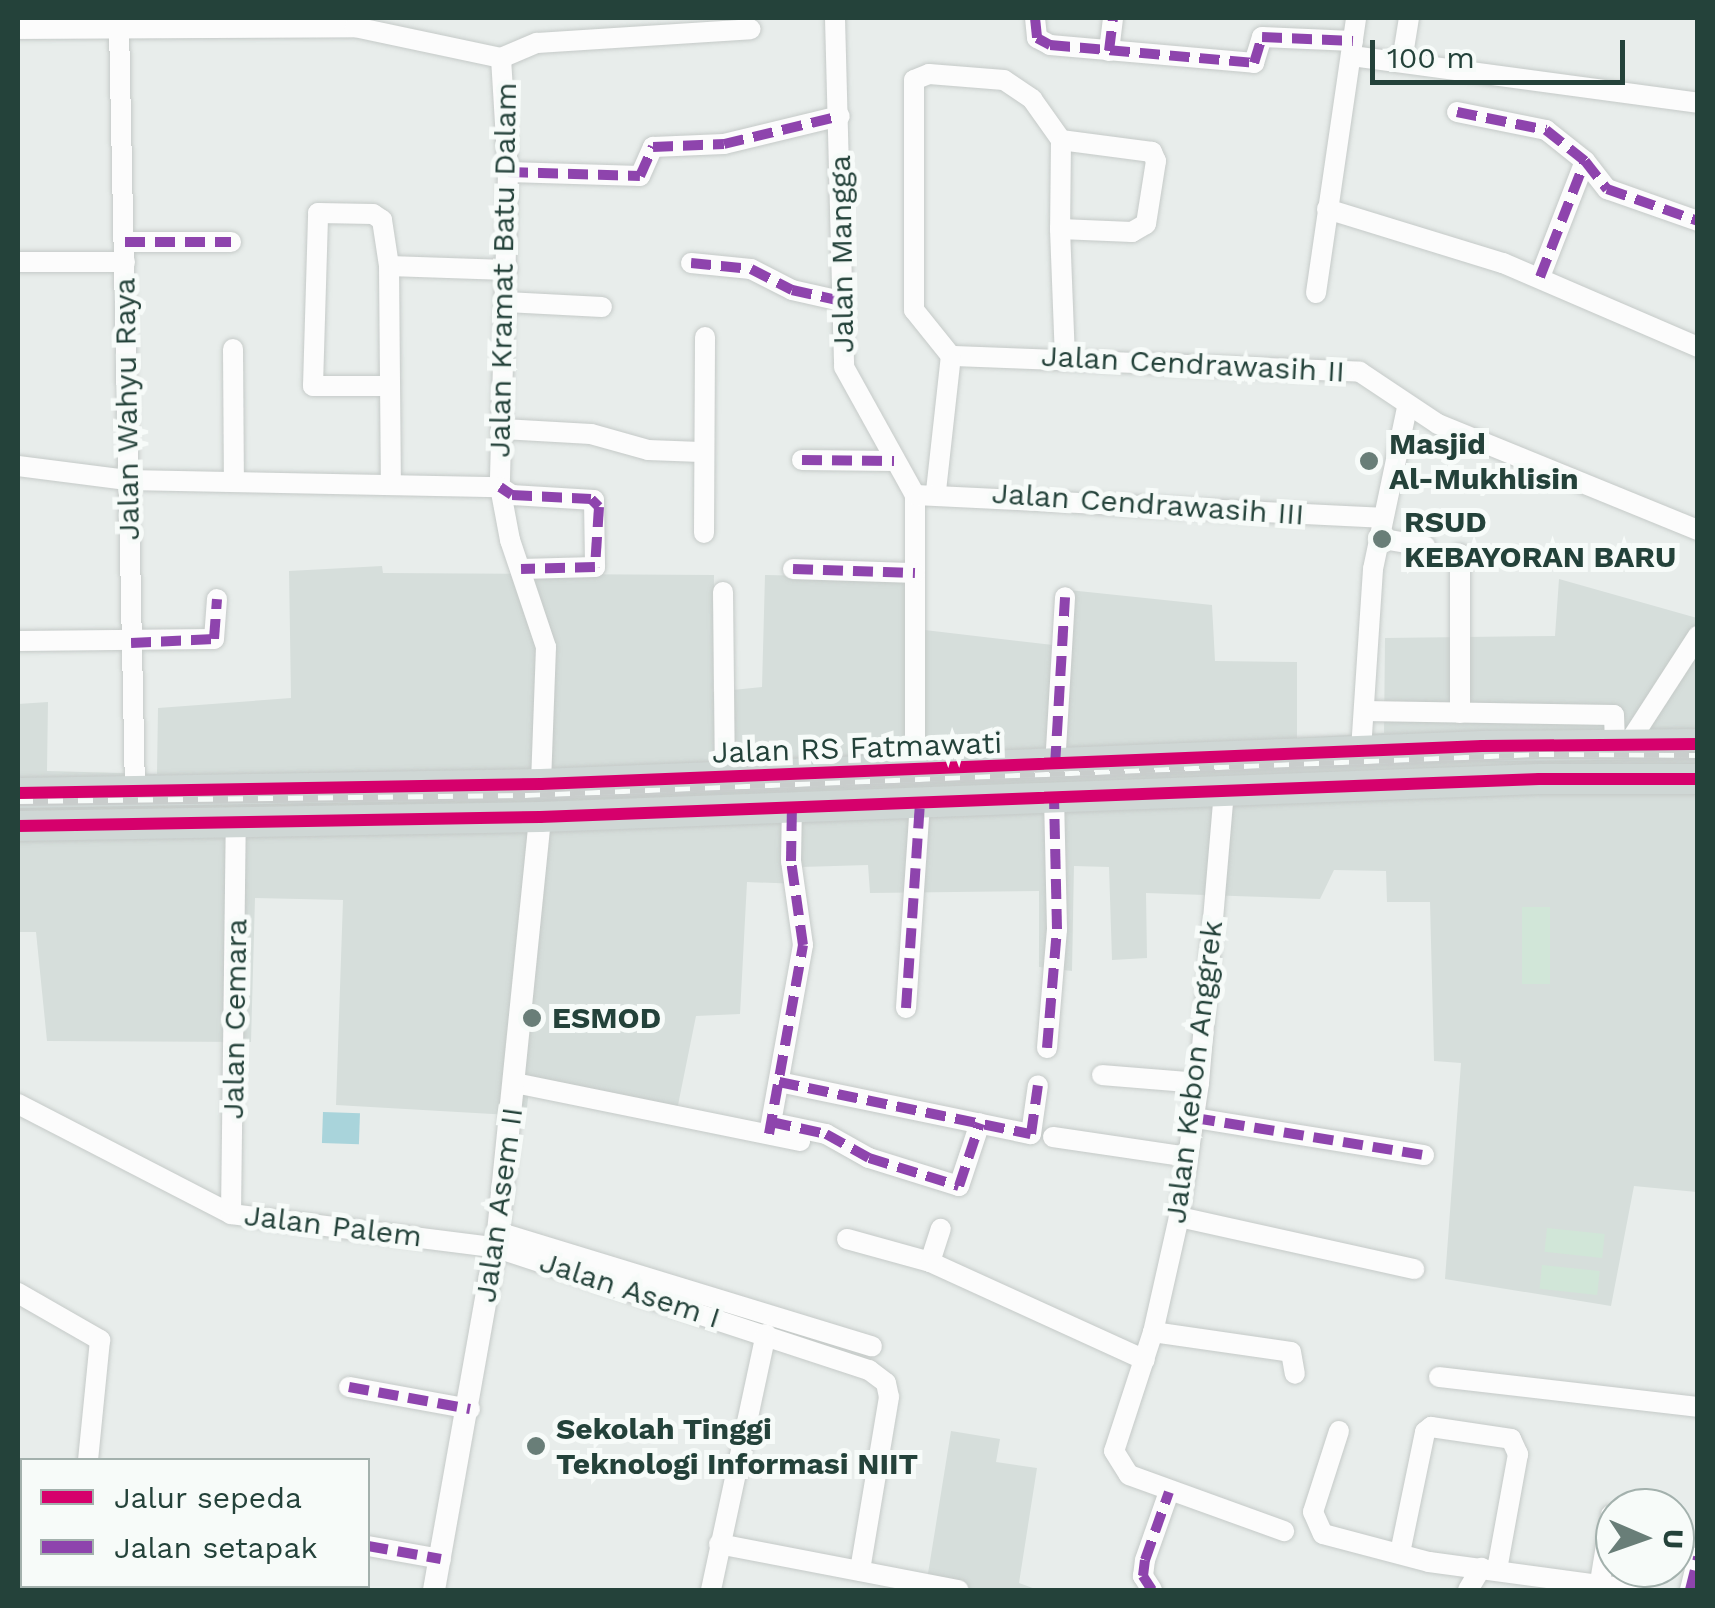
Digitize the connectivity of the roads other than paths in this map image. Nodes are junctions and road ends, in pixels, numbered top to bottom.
1 (834, 18) edge
2 (1035, 18) edge
3 (1113, 18) edge
4 (1356, 18) edge
5 (1409, 18) edge
6 (124, 23) edge
7 (381, 24) edge
8 (751, 28) dead end
9 (18, 30) edge
10 (1353, 48) junction
11 (1109, 51) junction
12 (502, 58) junction
13 (1402, 61) junction
14 (1698, 103) edge
15 (1457, 112) dead end
16 (840, 116) junction
17 (1061, 140) junction
18 (1585, 161) junction
19 (508, 172) junction
20 (1327, 210) junction
21 (1698, 221) edge
22 (1060, 229) junction
23 (231, 242) dead end
24 (125, 252) junction
25 (18, 262) edge
26 (691, 264) dead end
27 (389, 266) junction
28 (506, 270) junction
29 (1540, 277) junction
30 (1316, 292) dead end
31 (841, 301) junction
32 (506, 302) junction
33 (602, 307) dead end
34 (705, 337) dead end
35 (1698, 347) edge
36 (233, 350) dead end
37 (951, 356) junction
38 (1065, 357) junction
39 (386, 386) junction
40 (1407, 406) junction
41 (503, 429) junction
42 (701, 452) junction
43 (802, 460) dead end
44 (894, 461) junction
45 (18, 466) edge
46 (127, 480) junction
47 (234, 480) junction
48 (390, 483) junction
49 (500, 486) junction
50 (926, 493) junction
51 (1380, 528) junction
52 (1698, 530) edge
53 (704, 533) dead end
54 (1425, 546) dead end
55 (1460, 554) dead end
56 (793, 569) dead end
57 (521, 570) junction
58 (915, 573) junction
59 (723, 592) dead end
60 (1065, 597) dead end
61 (216, 599) dead end
62 (1698, 636) edge
63 (18, 641) edge
64 (131, 643) junction
65 (1364, 712) junction
66 (1460, 713) junction
67 (1621, 744) junction
68 (1698, 744) edge
69 (1361, 750) junction
70 (1069, 765) junction
71 (915, 772) junction
72 (725, 777) junction
73 (1692, 781) edge
74 (541, 784) junction
75 (1224, 791) junction
76 (136, 792) junction
77 (18, 793) edge
78 (1071, 797) junction
79 (920, 802) junction
80 (792, 806) junction
81 (540, 817) junction
82 (236, 825) junction
83 (18, 826) edge
84 (906, 1008) dead end
85 (1047, 1048) dead end
86 (1102, 1075) dead end
87 (779, 1082) junction
88 (515, 1083) junction
89 (1199, 1083) junction
90 (1038, 1086) dead end
91 (18, 1104) edge
92 (1195, 1118) junction
93 (980, 1123) junction
94 (770, 1128) junction
95 (1053, 1137) dead end
96 (800, 1141) dead end
97 (1424, 1155) dead end
98 (1188, 1157) junction
99 (231, 1214) junction
100 (1180, 1216) junction
101 (941, 1229) dead end
102 (496, 1239) junction
103 (847, 1240) dead end
104 (930, 1262) junction
105 (1414, 1268) dead end
106 (18, 1294) edge
107 (1153, 1332) junction
108 (766, 1334) junction
109 (872, 1346) dead end
110 (1145, 1360) junction
111 (1294, 1374) dead end
112 (1439, 1378) dead end
113 (350, 1387) dead end
114 (1698, 1407) edge
115 (470, 1408) junction
116 (1339, 1432) dead end
117 (88, 1458) edge
118 (1169, 1492) junction
119 (1284, 1531) dead end
120 (719, 1544) junction
121 (370, 1546) edge
122 (1400, 1554) junction
123 (1698, 1557) edge
124 (440, 1559) junction
125 (1489, 1569) junction
126 (860, 1572) junction
127 (1595, 1582) edge
128 (1547, 1585) edge
129 (434, 1590) edge
130 (710, 1590) edge
131 (959, 1590) edge
132 (1152, 1590) edge
133 (1468, 1590) edge
134 (1690, 1590) edge

1 - 16 street, Jalan Mangga
2 - 11 street
3 - 11 street
4 - 10 street
5 - 13 street
6 - 7 street, Jalan Kramat Batu Dalam
6 - 9 street, Jalan Kramat Batu Dalam
6 - 24 street, Jalan Wahyu Raya
7 - 12 street, Jalan Kramat Batu Dalam
8 - 12 street
10 - 11 street
10 - 13 street
10 - 20 street
12 - 19 street, Jalan Kramat Batu Dalam
13 - 14 street
15 - 18 street
16 - 19 street
16 - 31 street, Jalan Mangga
17 - 22 street
17 - 22 street
17 - 37 street
18 - 21 street
18 - 29 street
19 - 28 street, Jalan Kramat Batu Dalam
20 - 29 street
20 - 30 street
22 - 38 street
23 - 24 street
24 - 25 street
24 - 46 street, Jalan Wahyu Raya
26 - 31 street
27 - 28 street
27 - 39 street
27 - 39 street
28 - 32 street, Jalan Kramat Batu Dalam
29 - 35 street
31 - 44 street, Jalan Mangga
32 - 33 street
32 - 41 street, Jalan Kramat Batu Dalam
34 - 42 street
36 - 47 street
37 - 38 street, Jalan Cendrawasih II
37 - 50 street
38 - 40 street, Jalan Cendrawasih II
39 - 48 street
40 - 51 street
40 - 52 street, Jalan Cendrawasih II
41 - 42 street
41 - 49 street, Jalan Kramat Batu Dalam
42 - 53 street
43 - 44 street
44 - 50 street, Jalan Mangga
45 - 46 street
46 - 47 street
46 - 64 street, Jalan Wahyu Raya
47 - 48 street
48 - 49 street
49 - 57 street, Jalan Kramat Batu Dalam
49 - 57 street
50 - 51 street, Jalan Cendrawasih III
50 - 58 street
51 - 54 street, Jalan Cendrawasih III
51 - 65 street
55 - 66 street
56 - 58 street
57 - 74 street, Jalan Kramat Batu Dalam
58 - 71 street
59 - 72 street
60 - 70 street
61 - 64 street
62 - 67 street
63 - 64 street
64 - 76 street, Jalan Wahyu Raya
65 - 66 street
65 - 69 street
66 - 67 street
67 - 68 main road, Jalan RS Fatmawati
67 - 69 main road, Jalan RS Fatmawati
69 - 70 main road, Jalan RS Fatmawati
70 - 71 main road, Jalan RS Fatmawati
70 - 78 main road
71 - 72 main road, Jalan RS Fatmawati
72 - 74 main road, Jalan RS Fatmawati
73 - 75 main road, Jalan RS Fatmawati
74 - 76 main road, Jalan RS Fatmawati
75 - 78 main road, Jalan RS Fatmawati
75 - 89 street, Jalan Kebon Anggrek
76 - 77 main road, Jalan RS Fatmawati
78 - 79 main road, Jalan RS Fatmawati
78 - 85 street
79 - 80 main road, Jalan RS Fatmawati
79 - 84 street
80 - 81 main road, Jalan RS Fatmawati
80 - 87 street
81 - 82 main road, Jalan RS Fatmawati
81 - 88 street, Jalan Asem II
82 - 83 main road, Jalan RS Fatmawati
82 - 99 street, Jalan Cemara
86 - 89 street
87 - 93 street
87 - 94 street
88 - 94 street
88 - 102 street, Jalan Asem II
89 - 92 street, Jalan Kebon Anggrek
90 - 93 street
91 - 99 street, Jalan Palem
92 - 97 street
92 - 98 street, Jalan Kebon Anggrek
93 - 94 street
94 - 96 street
95 - 98 street
98 - 100 street, Jalan Kebon Anggrek
99 - 102 street, Jalan Palem
100 - 105 street
100 - 107 street, Jalan Kebon Anggrek
101 - 104 street
102 - 108 street, Jalan Asem I
102 - 109 street
102 - 115 street, Jalan Asem II
103 - 104 street
104 - 110 street
106 - 117 street
107 - 110 street, Jalan Kebon Anggrek
107 - 111 street
108 - 120 street
108 - 126 street, Jalan Asem I
110 - 118 street, Jalan Kebon Anggrek
112 - 114 street
113 - 115 street
115 - 124 street, Jalan Asem II
116 - 122 street
118 - 119 street, Jalan Kebon Anggrek
118 - 132 street
120 - 126 street
120 - 130 street
121 - 124 street
122 - 125 street
122 - 125 street
123 - 134 street
124 - 129 street, Jalan Asem II
125 - 128 street
125 - 133 street
126 - 131 street
127 - 128 street

